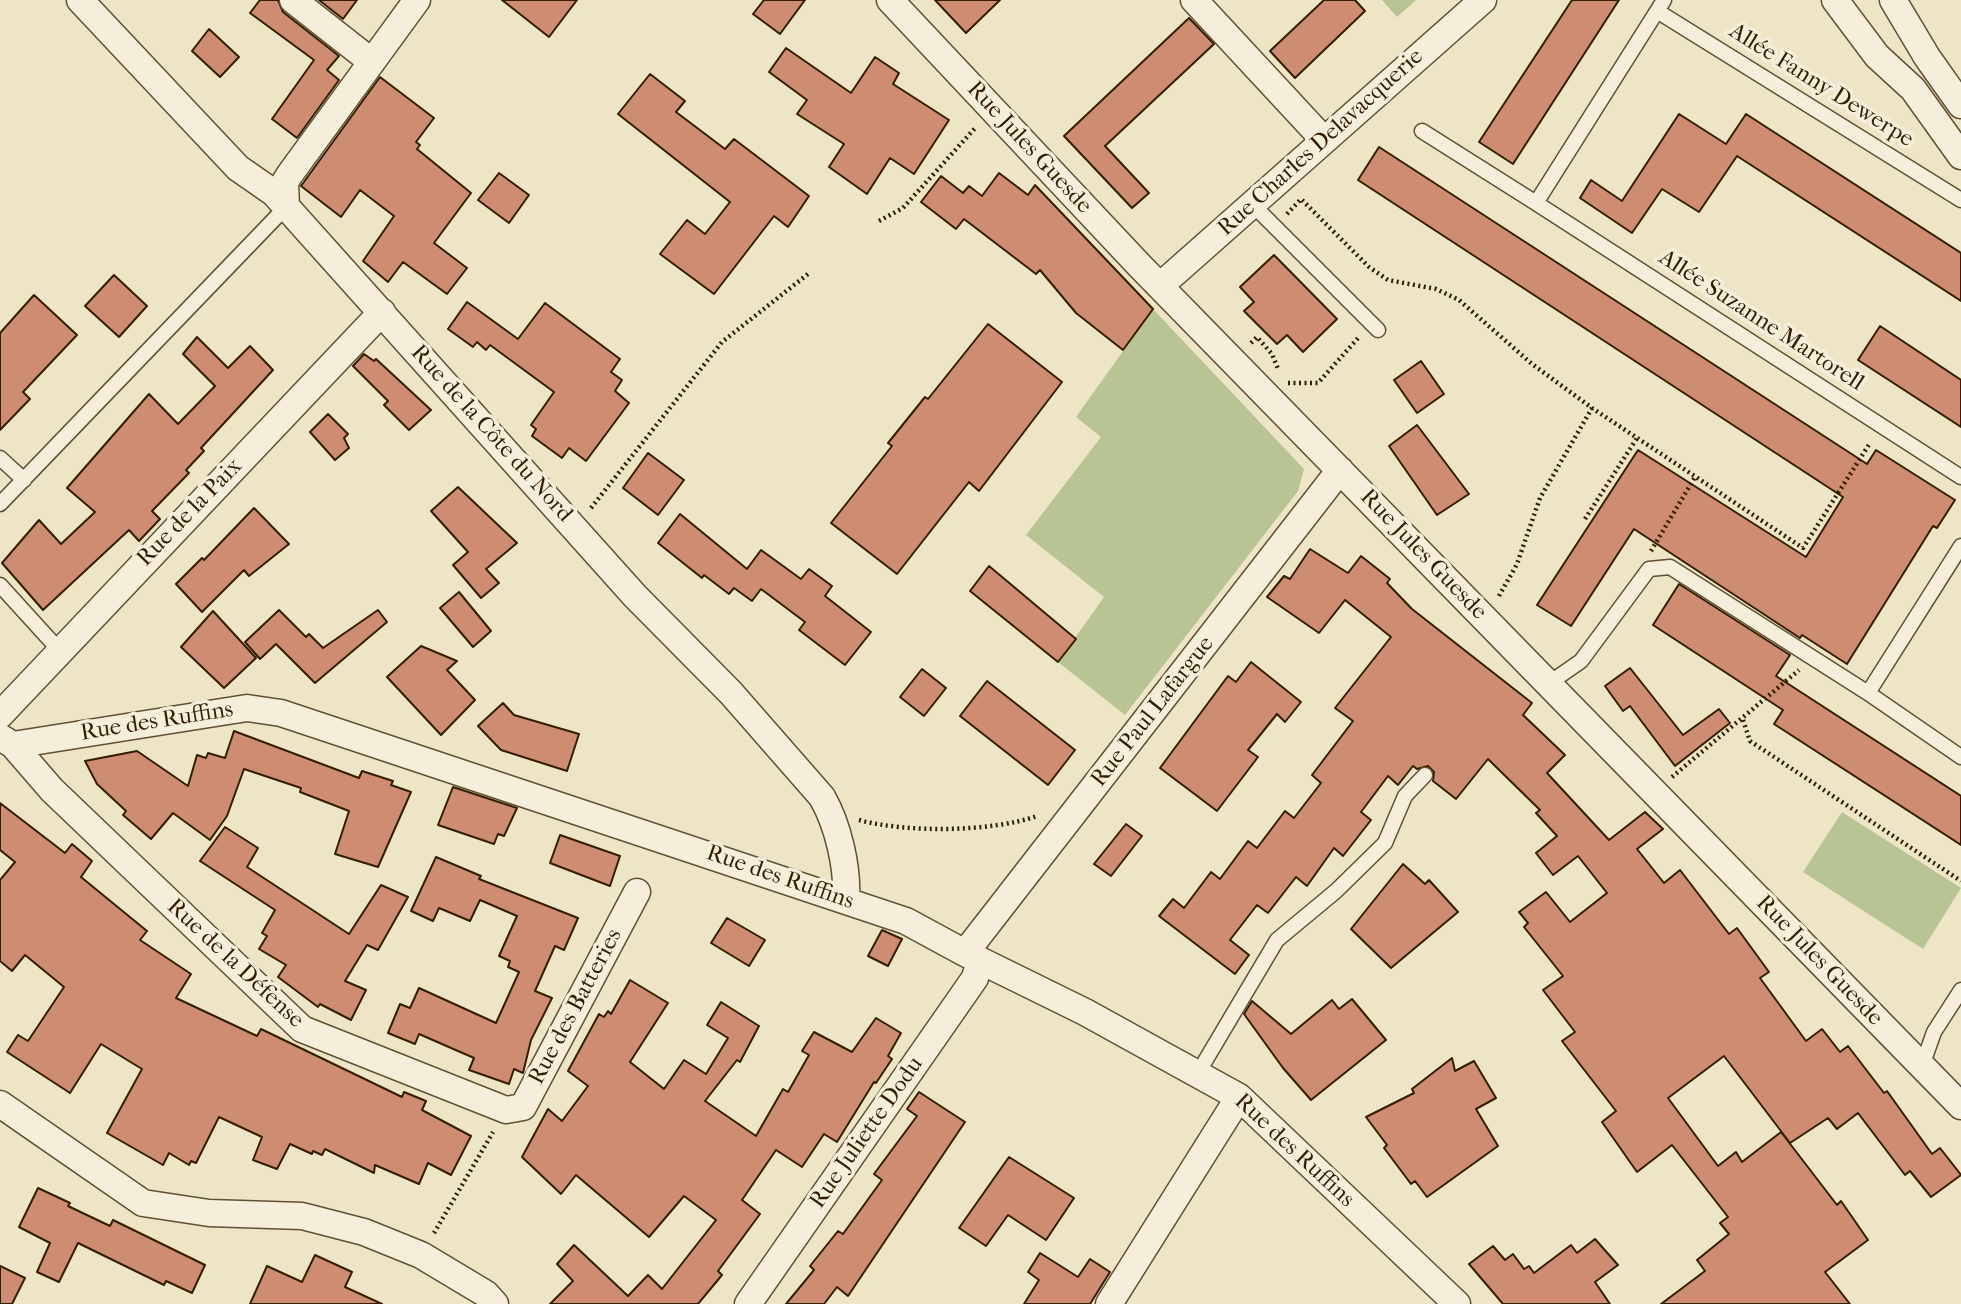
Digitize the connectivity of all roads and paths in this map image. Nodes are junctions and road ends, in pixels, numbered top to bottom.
1 (80, 0) edge
2 (292, 0) edge
3 (417, 0) edge
4 (890, 0) edge
5 (1194, 0) edge
6 (1483, 0) edge
7 (1835, 0) edge
8 (1893, 0) edge
9 (1661, 6) edge
10 (372, 62) junction
11 (1961, 105) edge
12 (999, 115) junction
13 (1422, 131) dead end
14 (1324, 140) junction
15 (1961, 156) edge
16 (1961, 200) edge
17 (1536, 202) junction
18 (1252, 204) junction
19 (286, 207) junction
20 (879, 221) dead end
21 (1274, 227) junction
22 (808, 274) dead end
23 (1160, 286) junction
24 (382, 312) junction
25 (1375, 326) joint
26 (1287, 384) dead end
27 (1592, 408) junction
28 (1881, 426) junction
29 (1637, 438) junction
30 (0, 458) edge
31 (1340, 470) junction
32 (1695, 477) junction
33 (1961, 477) edge
34 (24, 480) junction
35 (0, 504) edge
36 (1585, 519) dead end
37 (575, 528) junction
38 (1961, 546) edge
39 (1649, 569) junction
40 (0, 585) edge
41 (1481, 614) junction
42 (60, 651) junction
43 (1813, 658) junction
44 (1548, 684) junction
45 (1868, 693) junction
46 (0, 715) edge
47 (1743, 720) junction
48 (7, 741) edge
49 (1961, 757) edge
50 (1425, 775) dead end
51 (1653, 791) junction
52 (831, 813) junction
53 (1044, 814) dead end
54 (1961, 881) edge
55 (637, 892) dead end
56 (846, 900) junction
57 (972, 957) junction
58 (1961, 990) edge
59 (1922, 1066) junction
60 (1198, 1073) junction
61 (1239, 1097) junction
62 (0, 1104) edge
63 (1961, 1106) edge
64 (506, 1110) junction
65 (421, 1255) junction
66 (495, 1304) edge
67 (748, 1304) edge
68 (1109, 1304) edge
69 (1457, 1304) edge

1 - 19 street, Rue de la Côte du Nord
2 - 10 street
3 - 10 street
4 - 12 street, Rue Jules Guesde
5 - 14 street
6 - 14 street, Rue Charles Delavacquerie
7 - 15 street
8 - 11 street
9 - 16 lane, Allée Fanny Dewerpe
9 - 17 lane, Allée Fanny Dewerpe
10 - 19 street
12 - 20 path
12 - 23 street, Rue Jules Guesde
13 - 17 lane
14 - 18 street, Rue Charles Delavacquerie
17 - 28 lane, Allée Suzanne Martorell
18 - 21 lane
18 - 23 street, Rue Charles Delavacquerie
19 - 24 street, Rue de la Côte du Nord
19 - 34 lane
21 - 25 lane
21 - 27 path
22 - 37 path
23 - 31 street, Rue Jules Guesde
24 - 37 street, Rue de la Côte du Nord
24 - 42 street, Rue de la Paix
25 - 26 path
27 - 29 path
27 - 41 path
28 - 32 path
28 - 33 lane, Allée Suzanne Martorell
29 - 32 path
29 - 36 path
30 - 34 lane
31 - 41 street, Rue Jules Guesde
31 - 57 street, Rue Paul Lafargue
32 - 39 path
34 - 35 lane
37 - 52 street, Rue de la Côte du Nord
38 - 45 lane
39 - 43 lane
39 - 44 lane
40 - 42 lane
41 - 44 street, Rue Jules Guesde
42 - 46 street, Rue de la Paix
43 - 45 lane
43 - 47 path
44 - 51 street, Rue Jules Guesde
45 - 49 lane
47 - 51 path
47 - 54 path
48 - 56 street, Rue des Ruffins
48 - 64 street, Rue de la Défense
50 - 60 lane
51 - 59 street, Rue Jules Guesde
52 - 53 path
52 - 56 street, Rue de la Côte du Nord
55 - 64 street, Rue des Batteries
56 - 57 street, Rue des Ruffins
57 - 60 street, Rue des Ruffins
57 - 67 street, Rue Juliette Dodu
58 - 59 lane
59 - 63 street, Rue Jules Guesde
60 - 61 street, Rue des Ruffins
61 - 68 street
61 - 69 street, Rue des Ruffins
62 - 65 street
64 - 65 path
65 - 66 street

